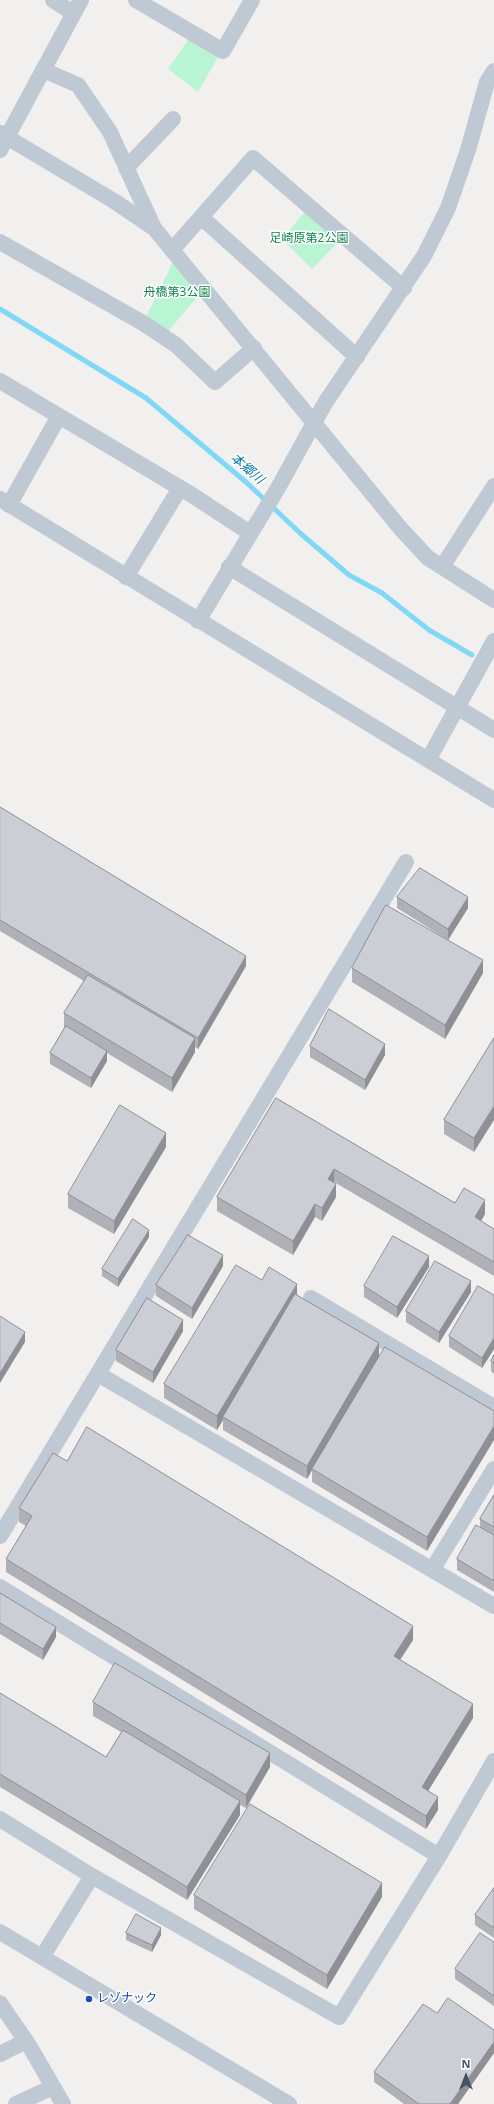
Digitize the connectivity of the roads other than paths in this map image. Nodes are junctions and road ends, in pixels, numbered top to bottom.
1 (53, 0) edge
2 (136, 0) edge
3 (252, 0) edge
4 (77, 6) edge
5 (43, 70) junction
6 (494, 71) edge
7 (173, 119) dead end
8 (3, 140) edge
9 (126, 168) junction
10 (201, 217) junction
11 (154, 228) junction
12 (0, 242) edge
13 (172, 250) junction
14 (404, 288) junction
15 (254, 348) junction
16 (357, 357) junction
17 (0, 381) edge
18 (59, 416) junction
19 (314, 423) junction
20 (494, 486) edge
21 (180, 488) junction
22 (5, 502) edge
23 (250, 533) junction
24 (229, 567) junction
25 (442, 567) junction
26 (126, 577) junction
27 (494, 600) edge
28 (198, 621) junction
29 (494, 641) edge
30 (457, 708) junction
31 (494, 730) edge
32 (428, 760) junction
33 (494, 800) edge
34 (406, 862) dead end
35 (312, 1298) dead end
36 (98, 1374) junction
37 (494, 1406) edge
38 (494, 1469) edge
39 (0, 1536) edge
40 (432, 1570) junction
41 (0, 1587) edge
42 (494, 1606) edge
43 (494, 1762) edge
44 (0, 1819) edge
45 (439, 1856) junction
46 (92, 1876) junction
47 (0, 1932) edge
48 (42, 1957) junction
49 (0, 2003) edge
50 (26, 2041) junction
51 (0, 2054) edge
52 (53, 2087) junction
53 (16, 2104) edge
54 (63, 2104) edge
55 (289, 2104) edge

1 - 4 street
2 - 3 street
4 - 5 street
5 - 8 street
5 - 9 street
6 - 14 street
7 - 9 street
8 - 11 street
9 - 11 street
10 - 13 street
10 - 14 street
10 - 16 street
11 - 13 street
12 - 15 street
13 - 15 street
14 - 16 street
15 - 19 street
16 - 19 street
17 - 18 street
18 - 21 street
18 - 22 street
19 - 23 street
19 - 25 street
20 - 25 street
21 - 23 street
21 - 26 street
22 - 26 street
23 - 24 street
24 - 28 street
24 - 30 street
25 - 27 street
26 - 28 street
28 - 32 street
29 - 30 street
30 - 31 street
30 - 32 street
32 - 33 street
34 - 36 street
35 - 37 street
36 - 39 street
36 - 40 street
38 - 40 street
40 - 42 street
41 - 45 street
43 - 45 street
44 - 46 street
45 - 46 street
46 - 48 street
47 - 48 street
48 - 55 street
49 - 50 street
50 - 51 street
50 - 52 street
52 - 53 street
52 - 54 street

